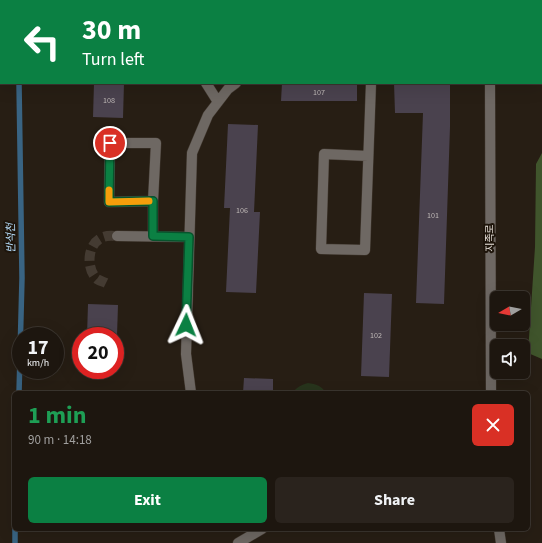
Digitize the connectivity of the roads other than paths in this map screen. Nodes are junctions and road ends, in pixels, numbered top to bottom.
1 (207, 84) edge
2 (235, 84) edge
3 (371, 84) edge
4 (490, 84) edge
5 (218, 102) junction
6 (368, 156) junction
7 (153, 201) junction
8 (117, 236) tunnel mouth
9 (153, 236) junction
10 (189, 237) junction
11 (191, 391) edge
12 (491, 391) edge
13 (259, 531) edge
14 (499, 531) edge
15 (238, 543) edge
16 (501, 543) edge

1 - 5 street
2 - 5 street
3 - 6 street
4 - 12 street, 지족로
5 - 10 street
6 - 6 street
7 - 7 street
7 - 9 street
8 - 9 street
9 - 10 street
10 - 11 street
13 - 15 street
14 - 16 street

